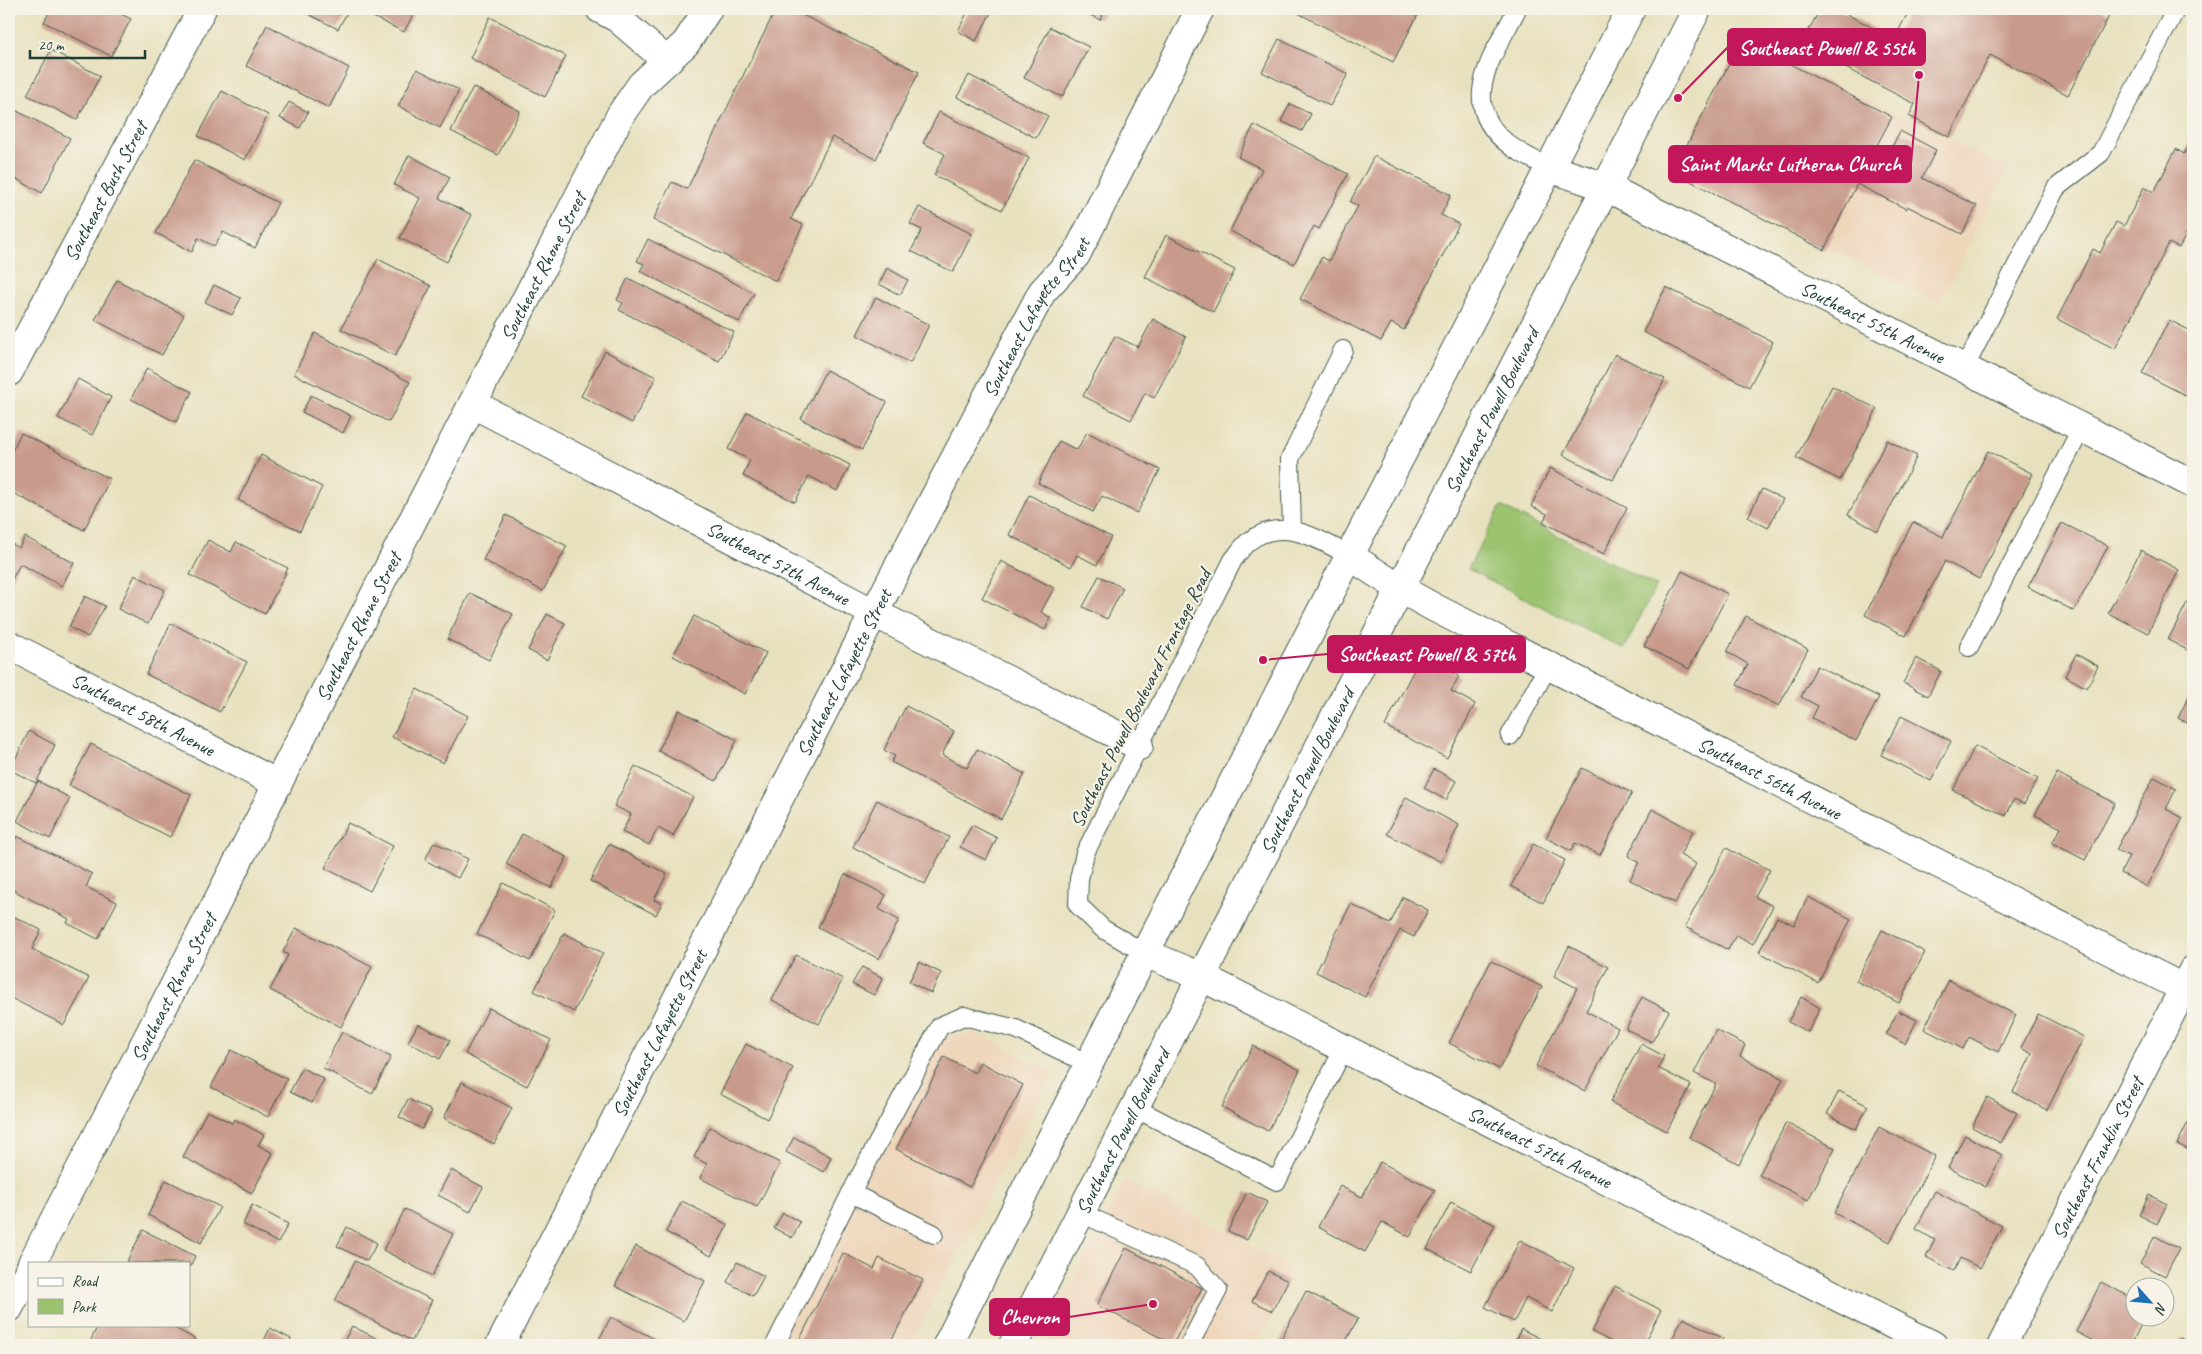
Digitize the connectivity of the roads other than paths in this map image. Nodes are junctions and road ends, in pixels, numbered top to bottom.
1 (202, 9) edge
2 (600, 9) edge
3 (708, 9) edge
4 (1200, 9) edge
5 (1517, 9) edge
6 (1631, 9) edge
7 (1697, 9) edge
8 (2176, 9) edge
9 (667, 62) junction
10 (1549, 168) junction
11 (1606, 187) junction
12 (1344, 350) dead end
13 (1965, 367) junction
14 (9, 372) edge
15 (473, 404) junction
16 (2082, 427) junction
17 (2193, 484) edge
18 (1292, 529) junction
19 (1350, 556) junction
20 (1399, 588) junction
21 (874, 613) junction
22 (9, 645) edge
23 (1969, 647) dead end
24 (1548, 666) junction
25 (1510, 736) dead end
26 (1139, 746) junction
27 (278, 784) junction
28 (1145, 953) junction
29 (1202, 977) junction
30 (2190, 984) edge
31 (1344, 1048) junction
32 (1089, 1064) junction
33 (1135, 1108) junction
34 (851, 1193) junction
35 (1081, 1213) junction
36 (934, 1234) dead end
37 (33, 1262) edge
38 (28, 1272) edge
39 (9, 1308) edge
40 (500, 1345) edge
41 (775, 1345) edge
42 (947, 1345) edge
43 (1013, 1345) edge
44 (1189, 1345) edge
45 (1933, 1345) edge
46 (2002, 1345) edge

1 - 14 street, Southeast Bush Street
2 - 9 street
3 - 9 street, Southeast Rhone Street
4 - 21 street, Southeast Lafayette Street
5 - 10 lane
6 - 10 street
7 - 11 street, Southeast Powell Boulevard
8 - 13 lane
9 - 15 street, Southeast Rhone Street
10 - 11 street, Southeast 55th Avenue
10 - 19 street
11 - 13 street, Southeast 55th Avenue
11 - 20 street, Southeast Powell Boulevard
12 - 18 lane
13 - 16 street, Southeast 55th Avenue
15 - 21 street, Southeast 57th Avenue
15 - 27 street, Southeast Rhone Street
16 - 17 street, Southeast 55th Avenue
16 - 23 lane
18 - 19 lane, Southeast Powell Boulevard Frontage Road
18 - 26 lane, Southeast Powell Boulevard Frontage Road
19 - 20 street, Southeast 56th Avenue
19 - 28 street
20 - 24 street, Southeast 56th Avenue
20 - 29 street, Southeast Powell Boulevard
21 - 26 street, Southeast 57th Avenue
21 - 40 street, Southeast Lafayette Street
22 - 27 street, Southeast 58th Avenue
24 - 25 lane
24 - 30 street, Southeast 56th Avenue
26 - 28 lane, Southeast Powell Boulevard Frontage Road
27 - 37 street, Southeast Rhone Street
28 - 29 street, Southeast 57th Avenue
28 - 32 street
29 - 31 street, Southeast 57th Avenue
29 - 33 street, Southeast Powell Boulevard
30 - 46 street, Southeast Franklin Street
31 - 33 lane
31 - 45 street, Southeast 57th Avenue
32 - 34 lane
32 - 42 street
33 - 35 street, Southeast Powell Boulevard
34 - 36 lane
34 - 41 lane
35 - 43 street, Southeast Powell Boulevard
35 - 44 lane
38 - 39 street

